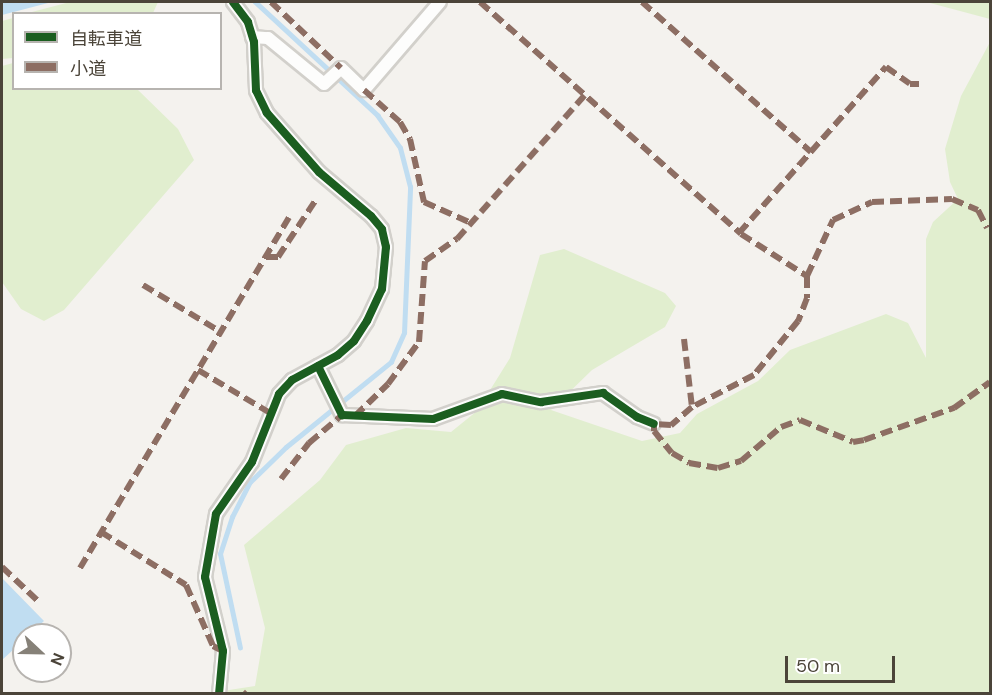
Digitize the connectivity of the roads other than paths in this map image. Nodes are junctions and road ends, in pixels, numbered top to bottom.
1 (233, 2) edge
2 (440, 2) edge
3 (252, 37) junction
4 (318, 366) junction
5 (654, 424) dead end
6 (219, 693) edge

1 - 3 street
2 - 3 street
3 - 4 street
4 - 5 street
4 - 6 street

